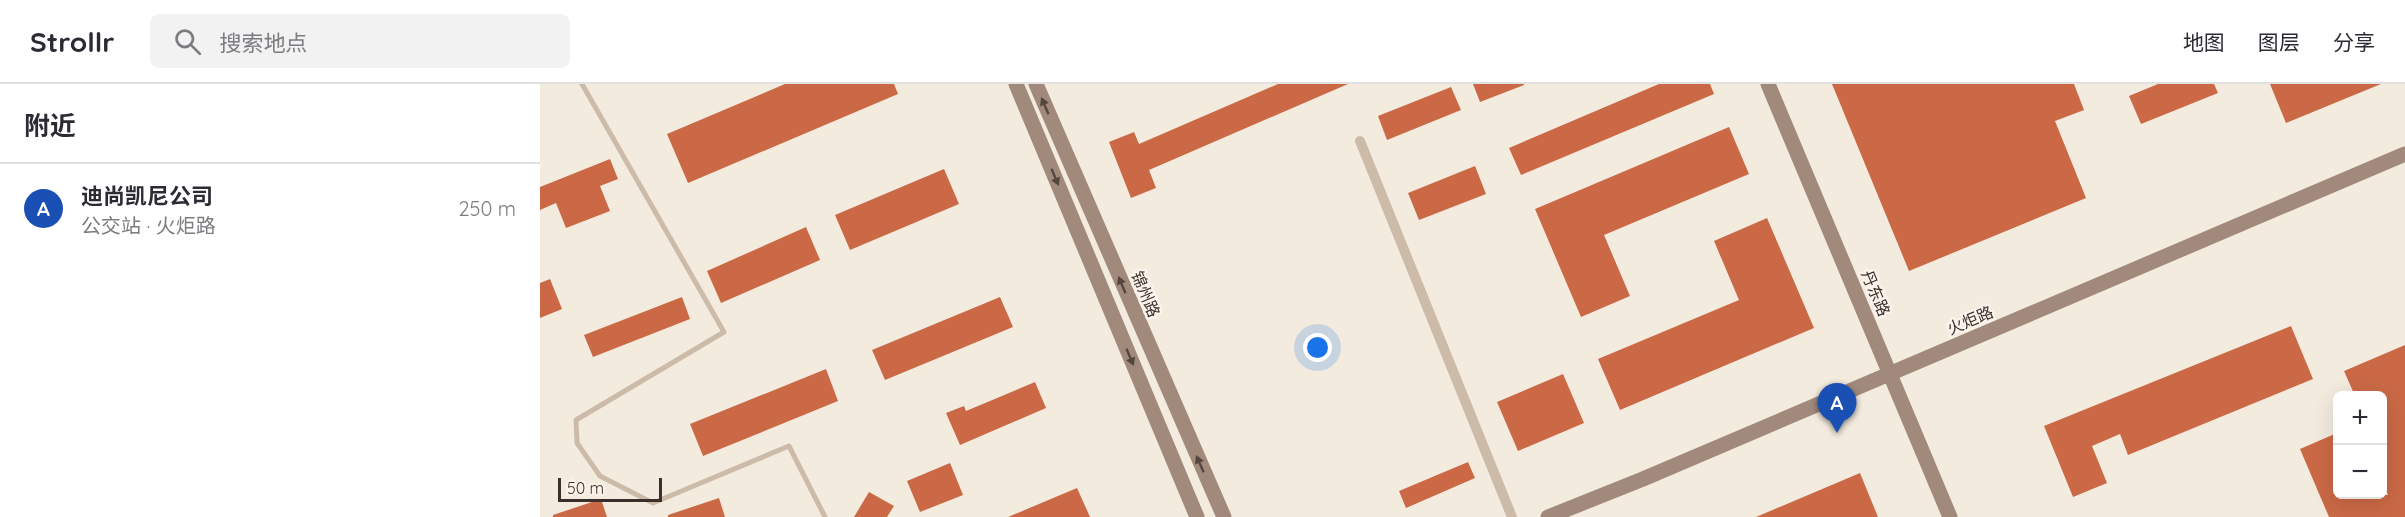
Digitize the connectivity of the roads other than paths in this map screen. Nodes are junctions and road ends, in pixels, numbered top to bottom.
1 (582, 84) edge
2 (1016, 84) edge
3 (1036, 84) edge
4 (1768, 84) edge
5 (1360, 141) dead end
6 (2405, 154) edge
7 (1890, 374) junction
8 (825, 517) edge
9 (1197, 517) edge
10 (1224, 517) edge
11 (1512, 517) edge
12 (1548, 517) edge
13 (1950, 517) edge

1 - 8 lane
2 -> 9 main road
10 -> 3 main road, 锦州路
4 - 7 main road, 丹东路
5 - 11 street
6 - 7 main road, 火炬路
7 - 12 main road, 火炬路
7 - 13 main road, 丹东路

